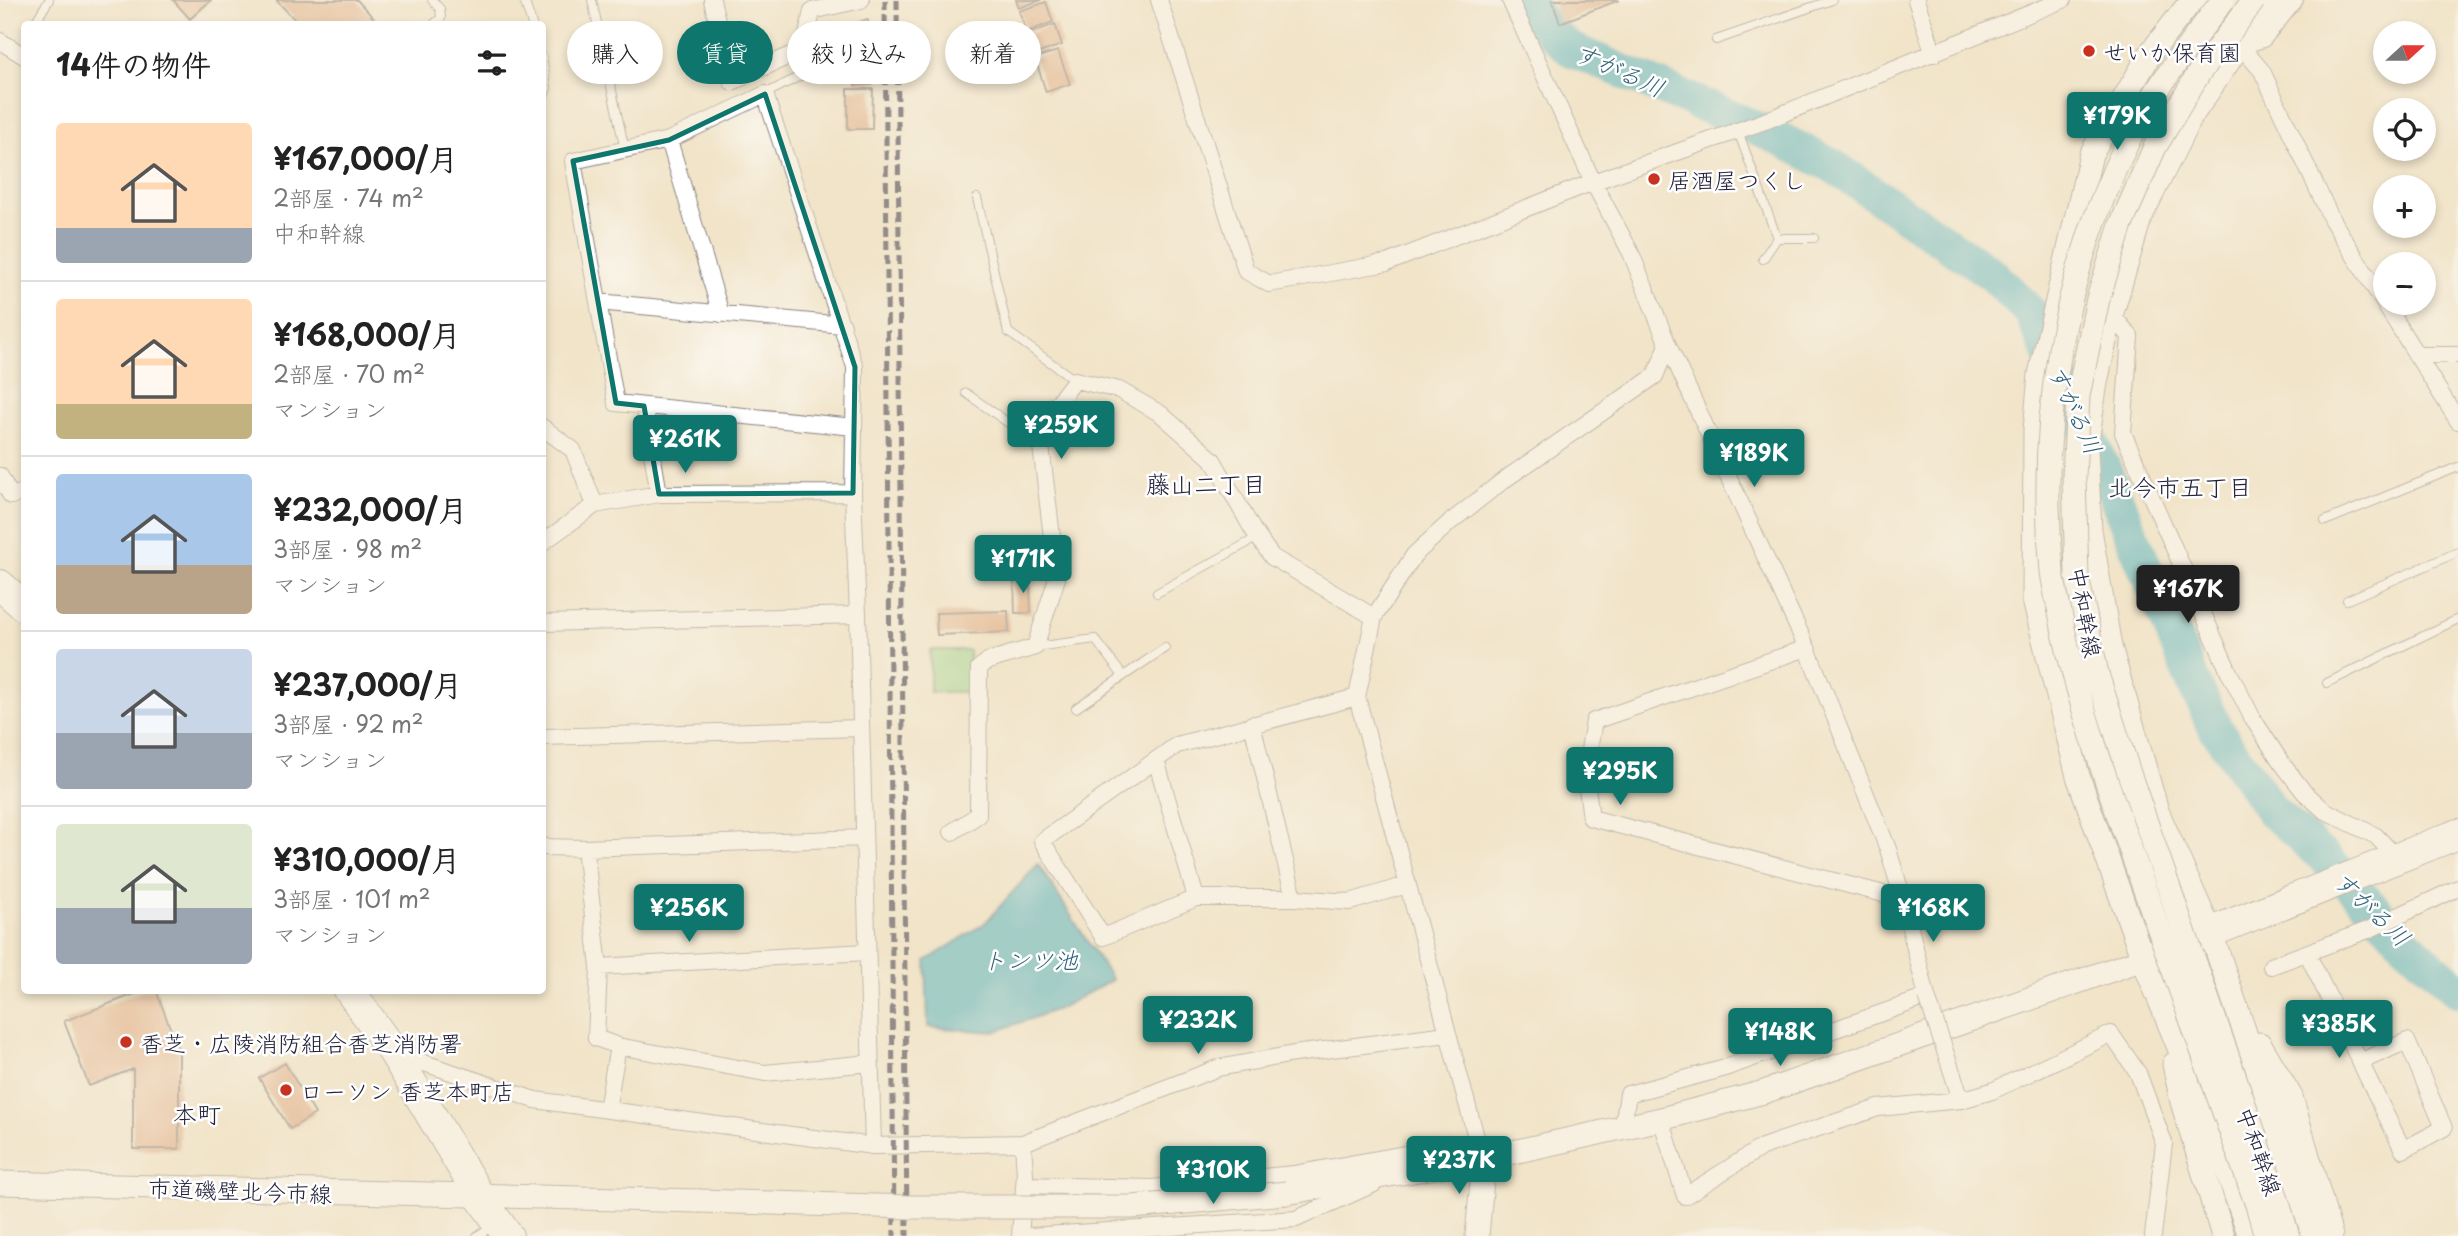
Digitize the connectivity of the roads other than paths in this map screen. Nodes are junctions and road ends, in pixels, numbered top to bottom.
1 (49, 0) edge
2 (432, 0) edge
3 (524, 0) edge
4 (592, 0) edge
5 (712, 0) edge
6 (861, 0) edge
7 (1158, 0) edge
8 (1510, 0) edge
9 (1832, 0) edge
10 (1916, 0) edge
11 (2063, 0) edge
12 (2192, 0) edge
13 (2201, 0) edge
14 (2223, 0) edge
15 (2253, 0) edge
16 (2275, 0) edge
17 (2295, 0) edge
18 (2040, 5) edge
19 (36, 21) edge
20 (438, 21) edge
21 (531, 21) edge
22 (1716, 40) dead end
23 (0, 41) edge
24 (2239, 46) junction
25 (21, 51) edge
26 (1934, 54) junction
27 (787, 83) edge
28 (765, 94) junction
29 (1738, 131) junction
30 (669, 140) junction
31 (625, 150) junction
32 (1593, 182) junction
33 (977, 198) dead end
34 (1777, 238) junction
35 (1814, 238) dead end
36 (1763, 259) dead end
37 (598, 302) junction
38 (721, 314) junction
39 (2111, 314) junction
40 (843, 325) junction
41 (1668, 345) junction
42 (2416, 355) junction
43 (2458, 355) edge
44 (1075, 380) junction
45 (966, 393) dead end
46 (644, 406) junction
47 (2458, 421) edge
48 (854, 427) junction
49 (546, 430) edge
50 (1041, 446) junction
51 (2458, 467) edge
52 (0, 475) edge
53 (21, 493) edge
54 (853, 493) junction
55 (659, 494) junction
56 (595, 505) junction
57 (2325, 521) dead end
58 (1258, 537) junction
59 (546, 540) edge
60 (2458, 552) edge
61 (0, 584) edge
62 (1157, 593) dead end
63 (2347, 600) dead end
64 (21, 603) edge
65 (858, 615) junction
66 (1374, 617) junction
67 (2458, 619) edge
68 (546, 623) edge
69 (1035, 647) junction
70 (1165, 648) dead end
71 (1807, 648) junction
72 (1123, 677) junction
73 (2327, 683) dead end
74 (1357, 698) junction
75 (1076, 708) dead end
76 (1252, 724) junction
77 (861, 728) junction
78 (546, 737) edge
79 (1156, 760) junction
80 (952, 832) dead end
81 (2458, 834) edge
82 (864, 838) junction
83 (546, 847) edge
84 (585, 848) junction
85 (2384, 863) junction
86 (1407, 886) junction
87 (2458, 888) edge
88 (1196, 898) junction
89 (1294, 898) junction
90 (1903, 899) junction
91 (2211, 933) junction
92 (867, 953) junction
93 (2307, 953) junction
94 (2143, 959) junction
95 (2271, 966) dead end
96 (599, 967) junction
97 (352, 994) edge
98 (1927, 997) junction
99 (2238, 1009) junction
100 (2164, 1015) junction
101 (1447, 1034) junction
102 (618, 1046) junction
103 (394, 1053) junction
104 (2360, 1062) junction
105 (870, 1063) junction
106 (1961, 1100) junction
107 (607, 1110) junction
108 (1661, 1118) junction
109 (1623, 1126) junction
110 (1023, 1143) junction
111 (873, 1146) junction
112 (1482, 1159) junction
113 (1455, 1163) junction
114 (1395, 1174) junction
115 (0, 1183) edge
116 (1024, 1185) junction
117 (480, 1197) junction
118 (494, 1231) edge
119 (1020, 1236) edge
120 (1030, 1236) edge
121 (1477, 1236) edge
122 (2153, 1236) edge
123 (2223, 1236) edge
124 (2249, 1236) edge
125 (2266, 1236) edge
126 (2287, 1236) edge
127 (2314, 1236) edge
128 (2330, 1236) edge

1 - 19 lane
2 - 20 lane
3 - 21 lane
4 - 31 lane
5 - 6 street
7 - 32 street
8 - 32 street
9 - 22 lane
10 - 26 street
11 - 18 street
12 - 94 main road
13 - 24 street
14 - 125 main road, 中和幹線, bridge
15 - 126 main road, 中和幹線, bridge
16 - 24 main road
17 - 24 street
18 - 26 street
23 - 25 street
24 - 39 main road
24 - 42 street
26 - 29 street
27 - 28 lane
28 - 30 street
28 - 40 street
29 - 32 street
29 - 34 lane
30 - 31 street
30 - 38 street
31 - 37 street
32 - 41 street
33 - 44 lane
34 - 35 lane
34 - 36 lane
37 - 38 street
37 - 46 street
38 - 40 street
39 - 85 street
39 - 91 main road
40 - 48 street
41 - 66 street
41 - 71 street
42 - 43 street
42 - 47 street
44 - 50 street
44 - 58 street
45 - 50 lane
46 - 48 street
46 - 55 street
48 - 54 street
49 - 56 street
50 - 69 street
51 - 57 lane
52 - 53 street
54 - 55 street
54 - 65 street
55 - 56 street
56 - 59 street
58 - 62 lane
58 - 66 street
60 - 63 lane
61 - 64 highway
65 - 68 street
65 - 77 street
66 - 74 street
67 - 73 lane
69 - 72 lane
69 - 80 street
70 - 72 lane
71 - 90 street
71 - 90 street
72 - 75 lane
74 - 76 street
74 - 86 street
76 - 79 street
76 - 89 street
77 - 78 street
77 - 82 street
79 - 88 street
79 - 88 street
81 - 85 highway
82 - 84 street
82 - 92 street
83 - 84 street
84 - 96 street
85 - 91 highway
86 - 89 street
86 - 101 street
87 - 93 street
88 - 89 street
90 - 98 street
91 - 94 highway
91 - 99 main road
92 - 96 street
92 - 105 street
93 - 95 street
93 - 104 street
94 - 100 main road
94 - 108 main road, 市道磯壁北今市線
96 - 102 street
97 - 103 highway
98 - 106 street, bridge
98 - 109 street
99 - 127 main road
99 - 128 main road
100 - 123 main road
100 - 124 main road
101 - 110 street
101 - 112 street
102 - 105 street
102 - 107 street
103 - 107 street
103 - 117 highway
104 - 104 street
105 - 111 street
106 - 108 street
106 - 122 street
107 - 111 street
108 - 109 main road, 市道磯壁北今市線
109 - 112 main road, 市道磯壁北今市線
110 - 111 street
110 - 116 street
112 - 113 main road, 市道磯壁北今市線
112 - 121 main road
113 - 114 main road, 市道磯壁北今市線
113 - 116 street
114 - 117 main road, 市道磯壁北今市線, bridge
114 - 120 street
115 - 117 main road, 市道磯壁北今市線
116 - 119 street
117 - 118 highway

